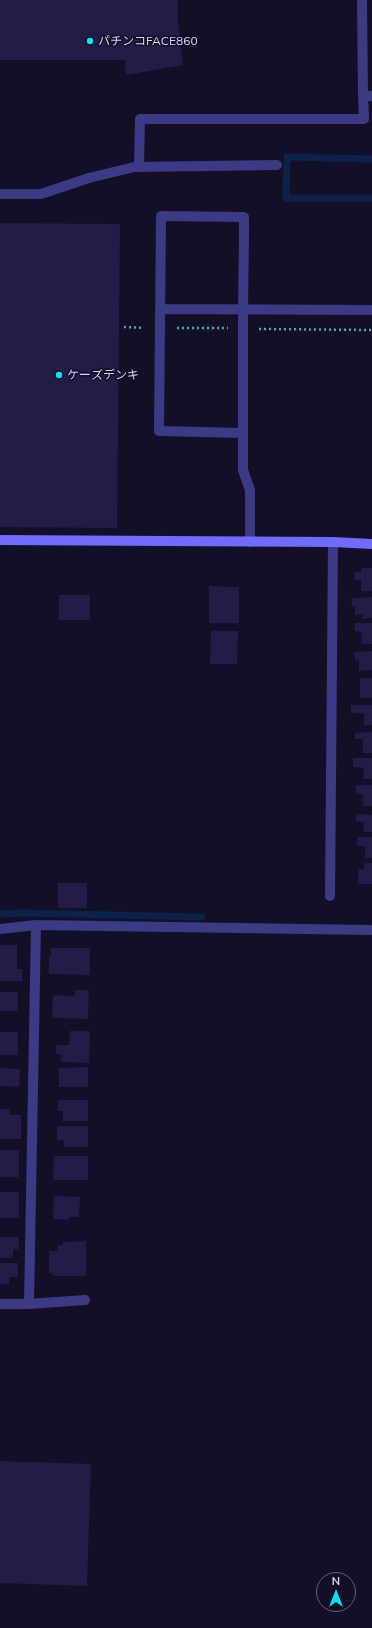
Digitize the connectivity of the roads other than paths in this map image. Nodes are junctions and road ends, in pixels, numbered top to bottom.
1 (362, 0) edge
2 (368, 96) edge
3 (277, 165) dead end
4 (139, 167) junction
5 (0, 194) edge
6 (160, 309) junction
7 (244, 310) junction
8 (372, 310) edge
9 (243, 433) junction
10 (0, 540) edge
11 (250, 542) junction
12 (333, 542) junction
13 (372, 544) edge
14 (330, 896) dead end
15 (36, 925) junction
16 (0, 929) edge
17 (372, 930) edge
18 (85, 1300) dead end
19 (0, 1304) edge
20 (29, 1304) junction

1 - 2 street
2 - 4 street
3 - 4 street
4 - 5 street
6 - 7 street
6 - 7 street
6 - 9 street
7 - 8 street
7 - 9 street
9 - 11 street
10 - 11 street
11 - 12 street
12 - 13 street
12 - 14 street
15 - 16 street
15 - 17 street
15 - 20 street
18 - 20 street
19 - 20 street

